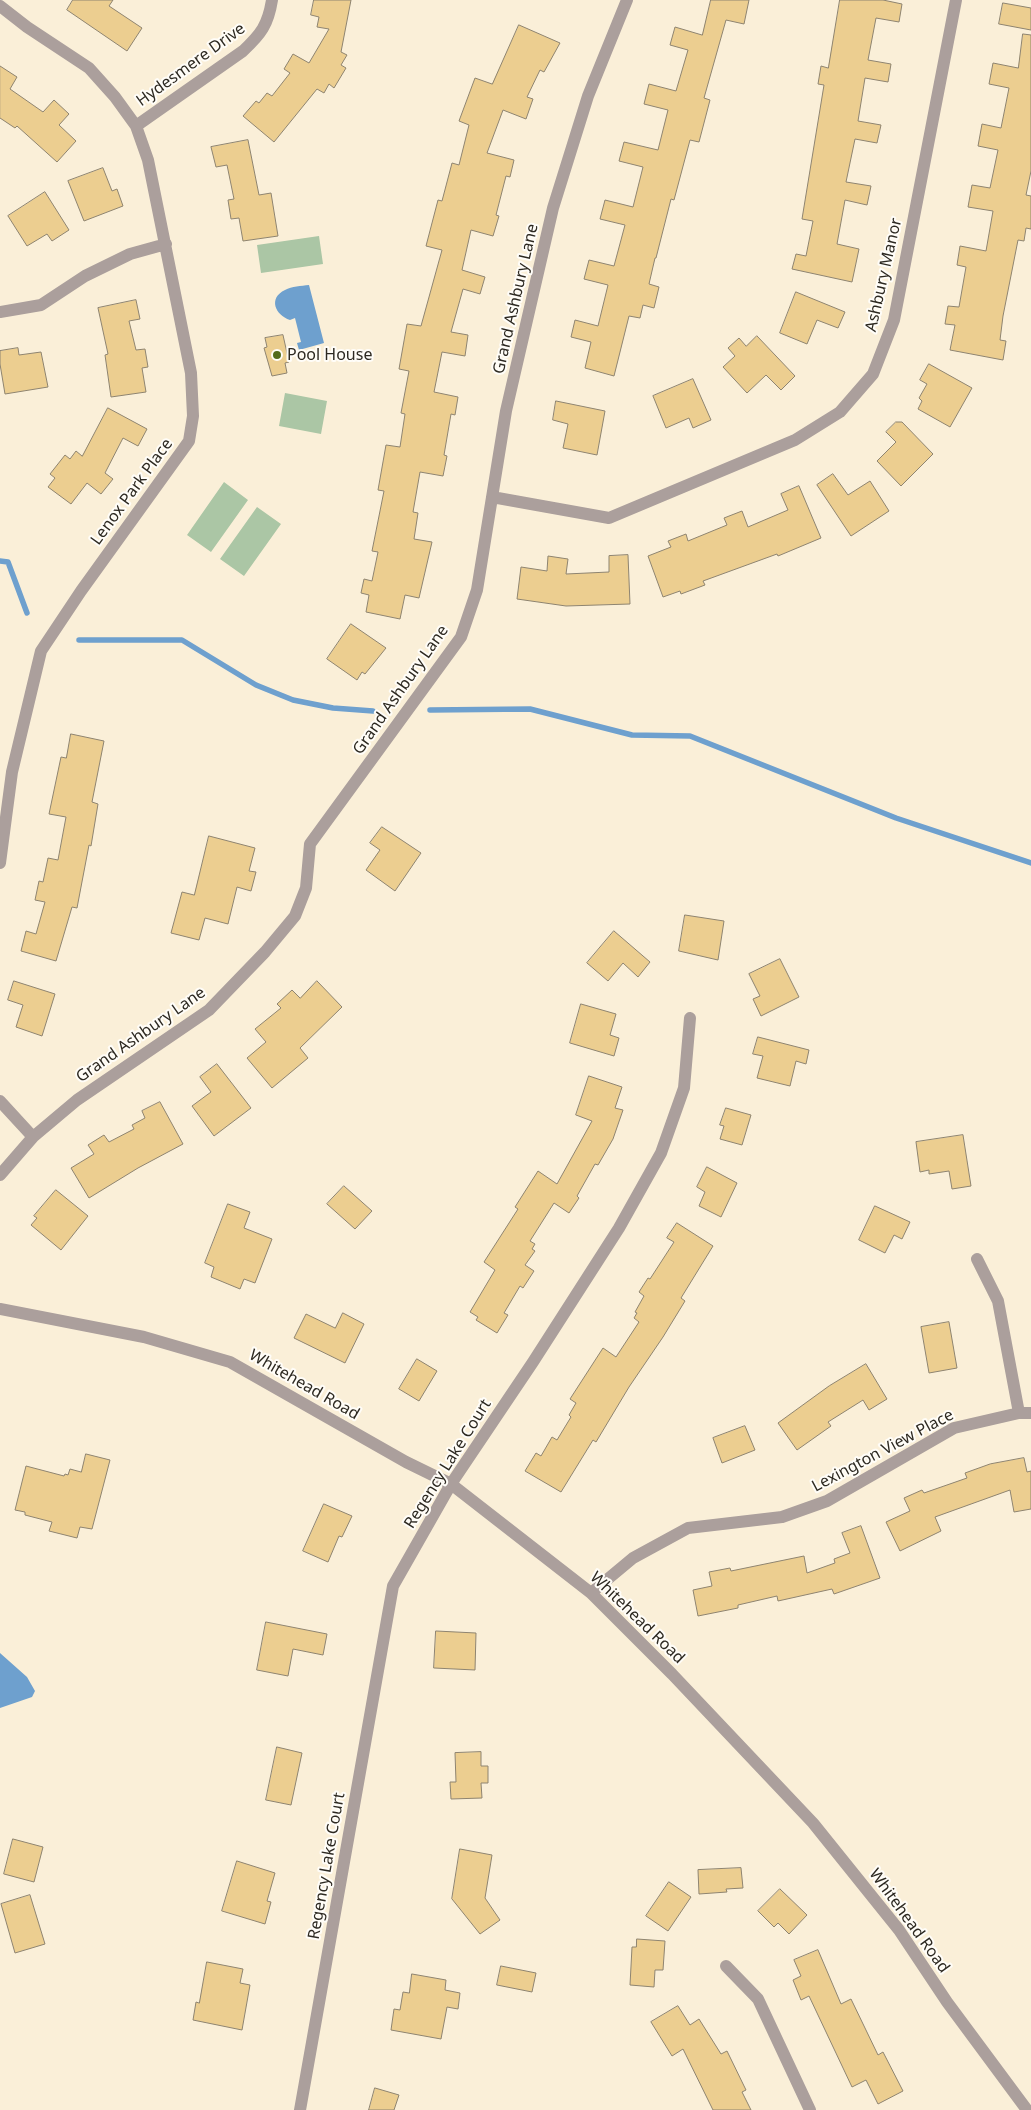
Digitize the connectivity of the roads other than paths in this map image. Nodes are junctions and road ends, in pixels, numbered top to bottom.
1 (272, 0) edge
2 (627, 0) edge
3 (956, 0) edge
4 (0, 6) edge
5 (136, 126) junction
6 (166, 244) junction
7 (0, 312) edge
8 (492, 497) junction
9 (0, 863) edge
10 (690, 1018) dead end
11 (0, 1101) edge
12 (34, 1137) junction
13 (0, 1175) edge
14 (977, 1259) dead end
15 (0, 1309) edge
16 (1025, 1413) edge
17 (450, 1484) junction
18 (592, 1593) junction
19 (726, 1966) dead end
20 (300, 2110) edge
21 (810, 2110) edge
22 (1026, 2110) edge

1 - 5 street, Hydesmere Drive
2 - 8 street, Grand Ashbury Lane
3 - 8 street, Ashbury Manor
4 - 5 street, Lenox Park Place
5 - 6 street, Lenox Park Place
6 - 7 street
6 - 9 street, Lenox Park Place
8 - 12 street, Grand Ashbury Lane
10 - 17 street, Regency Lake Court
11 - 12 street
12 - 13 street, Grand Ashbury Lane
14 - 16 street
15 - 17 street, Whitehead Road
16 - 18 street, Lexington View Place
17 - 18 street, Whitehead Road
17 - 20 street, Regency Lake Court
18 - 22 street, Whitehead Road
19 - 21 street

